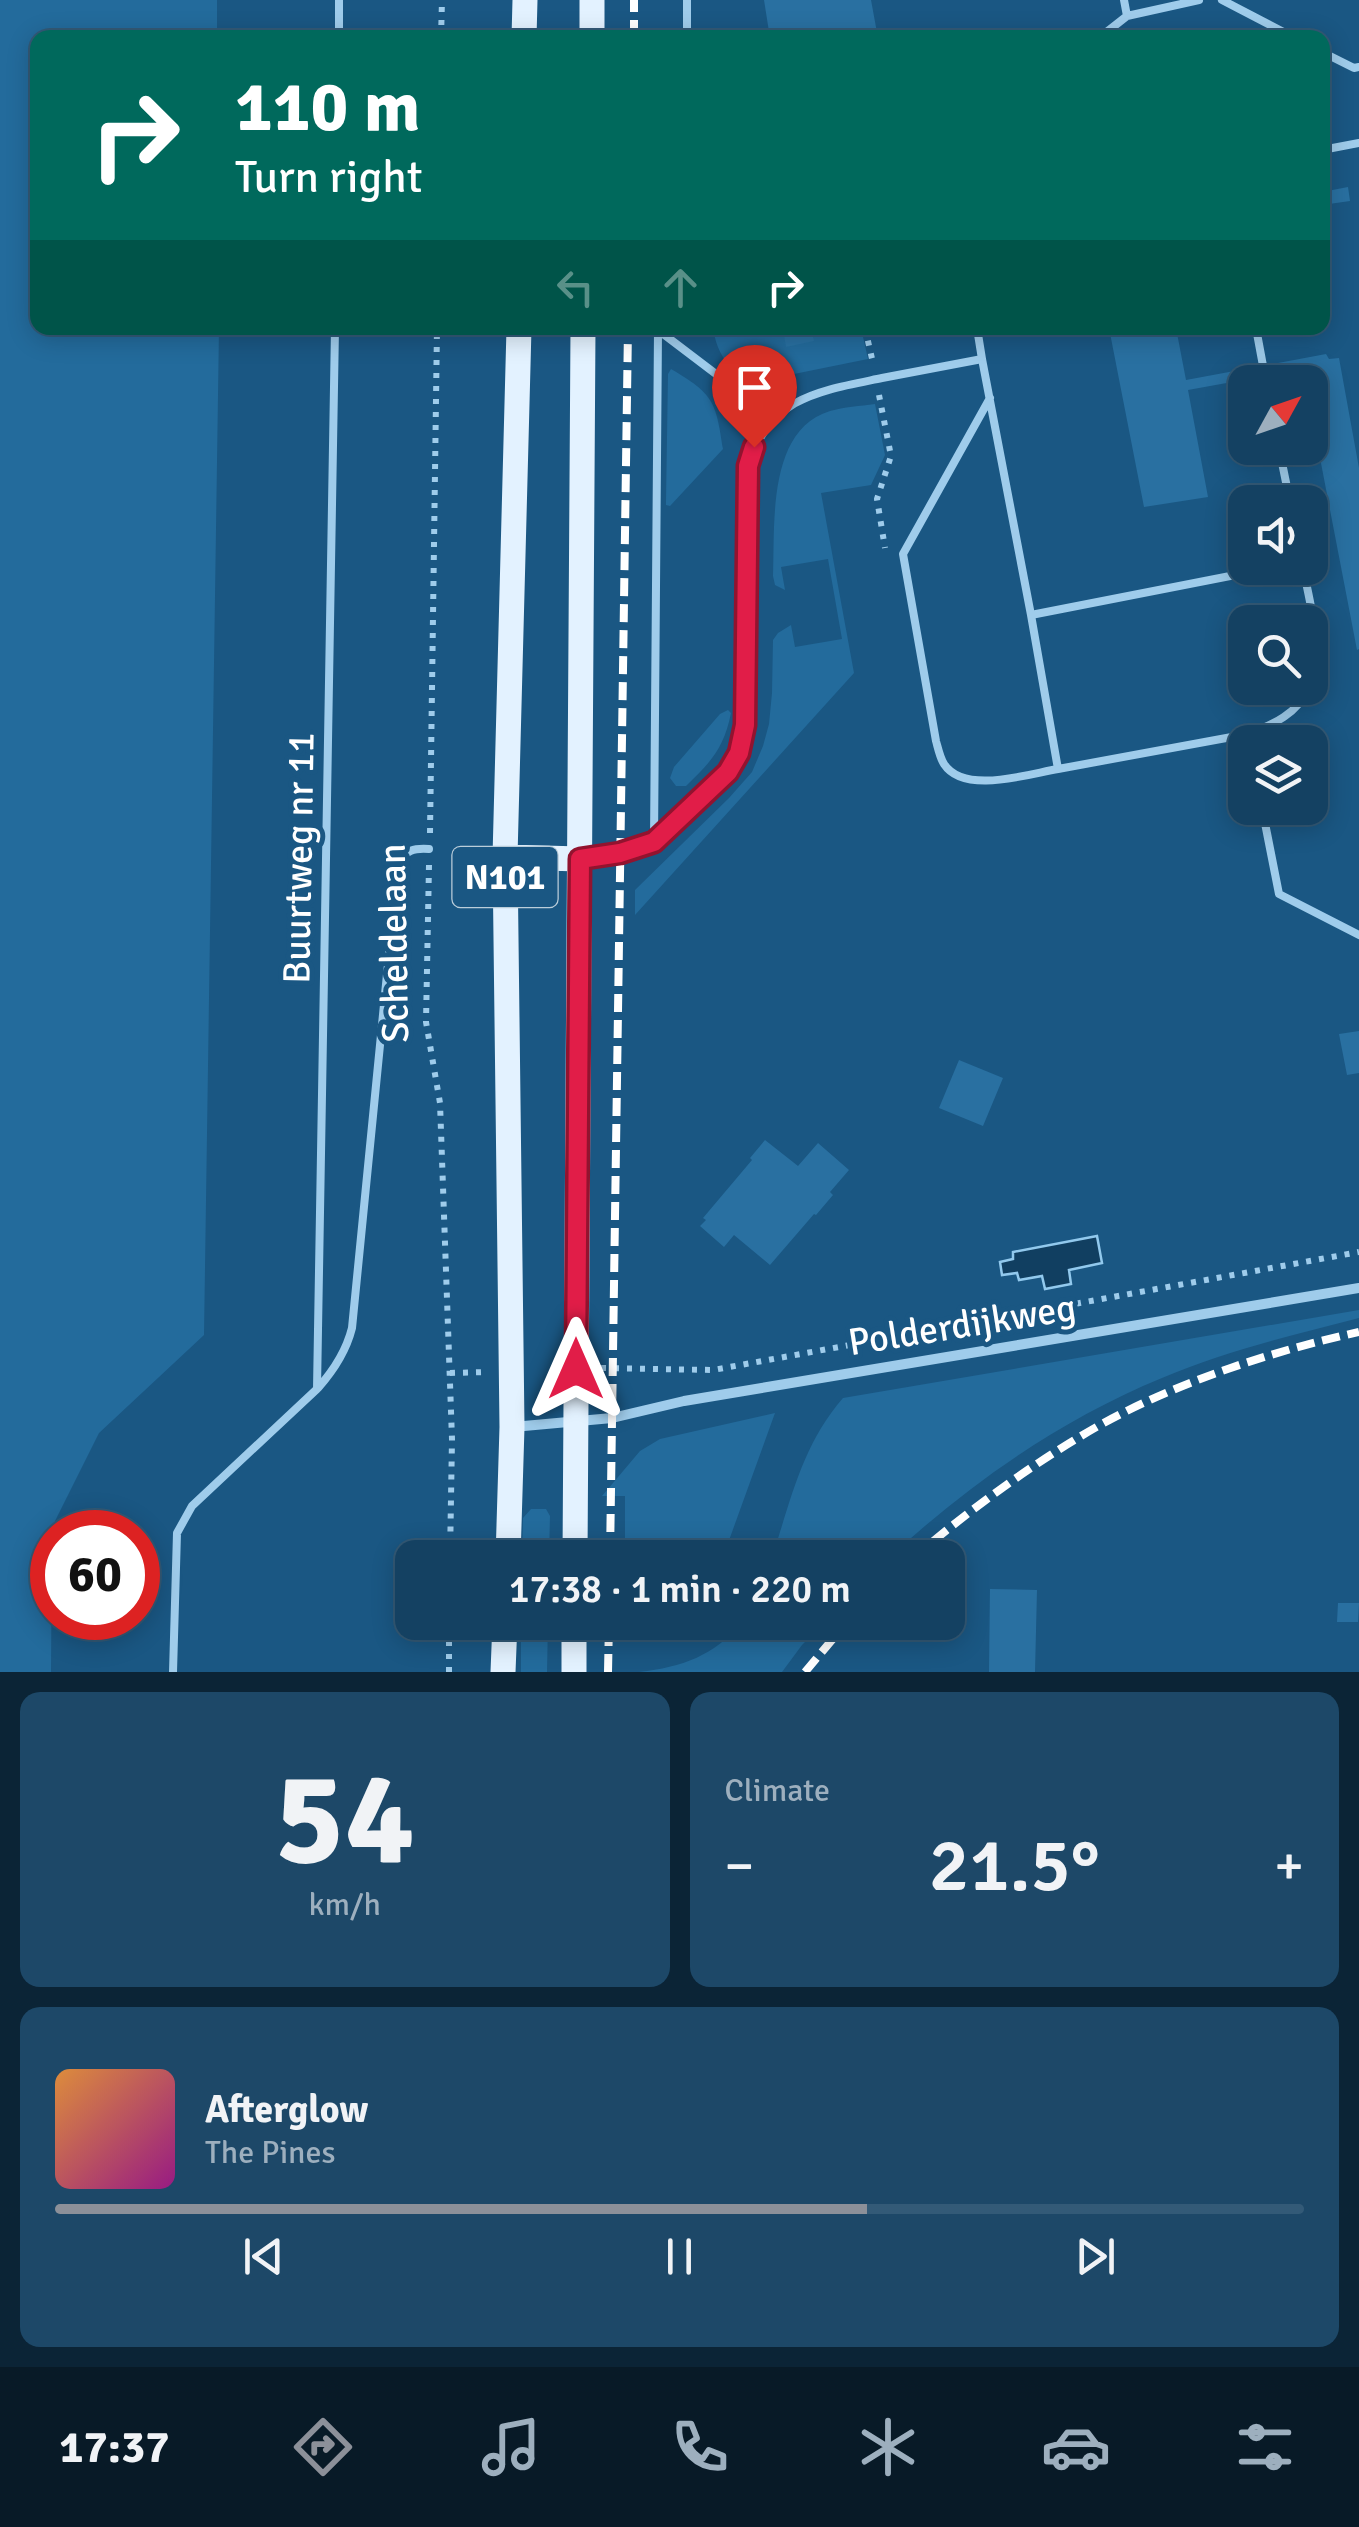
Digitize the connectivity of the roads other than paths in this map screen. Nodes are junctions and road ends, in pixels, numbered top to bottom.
1 (339, 0) edge
2 (525, 0) edge
3 (592, 0) edge
4 (687, 0) edge
5 (1124, 0) edge
6 (1199, 0) edge
7 (1222, 0) edge
8 (1127, 16) junction
9 (339, 30) edge
10 (524, 30) edge
11 (592, 30) edge
12 (688, 30) edge
13 (1109, 30) edge
14 (1280, 30) edge
15 (1330, 56) edge
16 (1359, 67) edge
17 (1359, 143) edge
18 (1330, 148) edge
19 (336, 335) edge
20 (520, 335) edge
21 (583, 335) edge
22 (657, 335) edge
23 (665, 335) edge
24 (978, 335) edge
25 (1257, 335) edge
26 (982, 359) junction
27 (1263, 365) edge
28 (990, 398) junction
29 (774, 418) junction
30 (1228, 576) edge
31 (1030, 615) junction
32 (1297, 705) edge
33 (1273, 725) edge
34 (1228, 741) edge
35 (1058, 769) junction
36 (1265, 825) edge
37 (654, 842) junction
38 (429, 849) road end
39 (504, 857) junction
40 (580, 859) junction
41 (1359, 935) edge
42 (1359, 1288) edge
43 (316, 1389) junction
44 (576, 1422) junction
45 (512, 1427) junction
46 (509, 1540) edge
47 (575, 1540) edge
48 (505, 1640) edge
49 (574, 1640) edge
50 (173, 1672) edge
51 (504, 1672) edge
52 (574, 1672) edge

1 - 9 lane
2 - 10 main road
3 - 11 main road
4 - 12 lane
5 - 8 lane
6 - 8 lane
7 - 14 lane
8 - 13 lane
15 - 16 lane
17 - 18 lane
19 - 43 lane, Buurtweg nr 11
20 - 39 main road, N101
21 - 40 main road, N101
22 - 37 lane
23 - 29 lane
24 - 26 lane
25 - 27 lane
26 - 28 lane
26 - 29 lane
28 - 31 lane
28 - 35 lane
29 - 37 lane
30 - 31 lane
31 - 35 lane
32 - 33 lane
34 - 35 lane
36 - 41 lane
37 - 40 lane
38 - 43 lane
39 - 40 main road
39 - 45 main road, N101
40 - 44 main road, N101
42 - 44 street, Polderdijkweg
43 - 50 lane
44 - 45 street, Polderdijkweg
44 - 47 main road, N101
45 - 46 main road, N101
48 - 51 main road
49 - 52 main road

